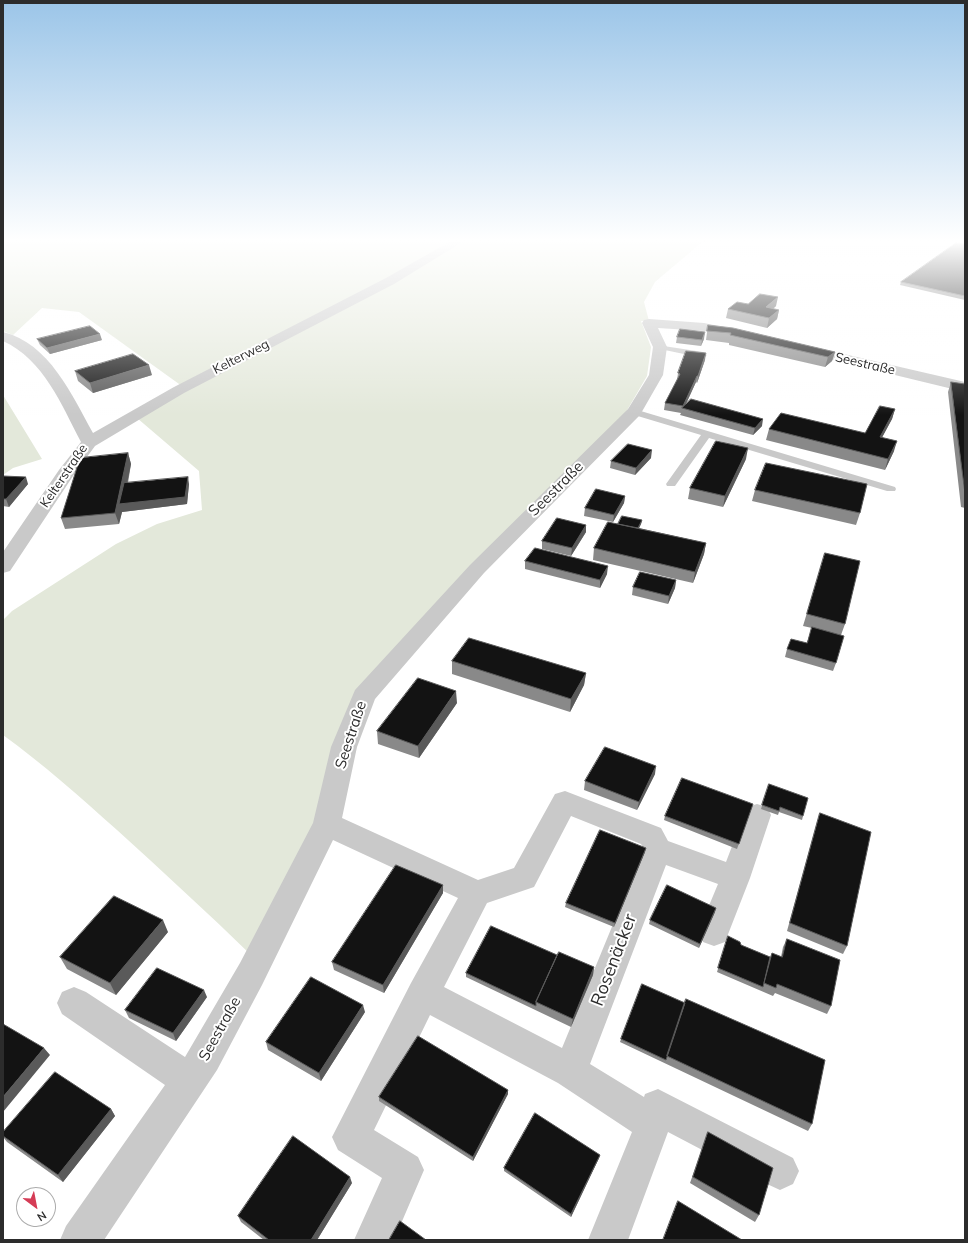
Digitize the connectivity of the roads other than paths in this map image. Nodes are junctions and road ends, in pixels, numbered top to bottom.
1 (354, 299) edge
2 (3, 336) edge
3 (749, 337) edge
4 (660, 347) junction
5 (795, 347) edge
6 (705, 355) edge
7 (965, 387) edge
8 (634, 412) junction
9 (707, 434) junction
10 (89, 442) junction
11 (671, 484) dead end
12 (891, 489) dead end
13 (3, 567) edge
14 (757, 815) dead end
15 (327, 824) junction
16 (658, 849) junction
17 (735, 878) junction
18 (477, 893) junction
19 (714, 932) dead end
20 (424, 994) junction
21 (74, 1003) dead end
22 (570, 1071) junction
23 (188, 1081) junction
24 (653, 1124) junction
25 (780, 1172) dead end
26 (80, 1240) edge
27 (374, 1240) edge
28 (608, 1240) edge

1 - 10 street, Kelterweg
2 - 10 street, Kelterstraße
3 - 4 street
4 - 6 lane
4 - 8 street, Seestraße
5 - 7 street, Seestraße
8 - 9 lane
8 - 15 street, Seestraße
9 - 11 lane
9 - 12 lane
10 - 13 street, Kelterstraße
14 - 17 street
15 - 18 street
15 - 23 street, Seestraße
16 - 17 street
16 - 18 street
16 - 22 street, Rosenäcker
17 - 19 street
18 - 20 street
20 - 22 street
20 - 27 street
21 - 23 street
22 - 24 street
23 - 26 street, Seestraße
24 - 25 street
24 - 28 street

